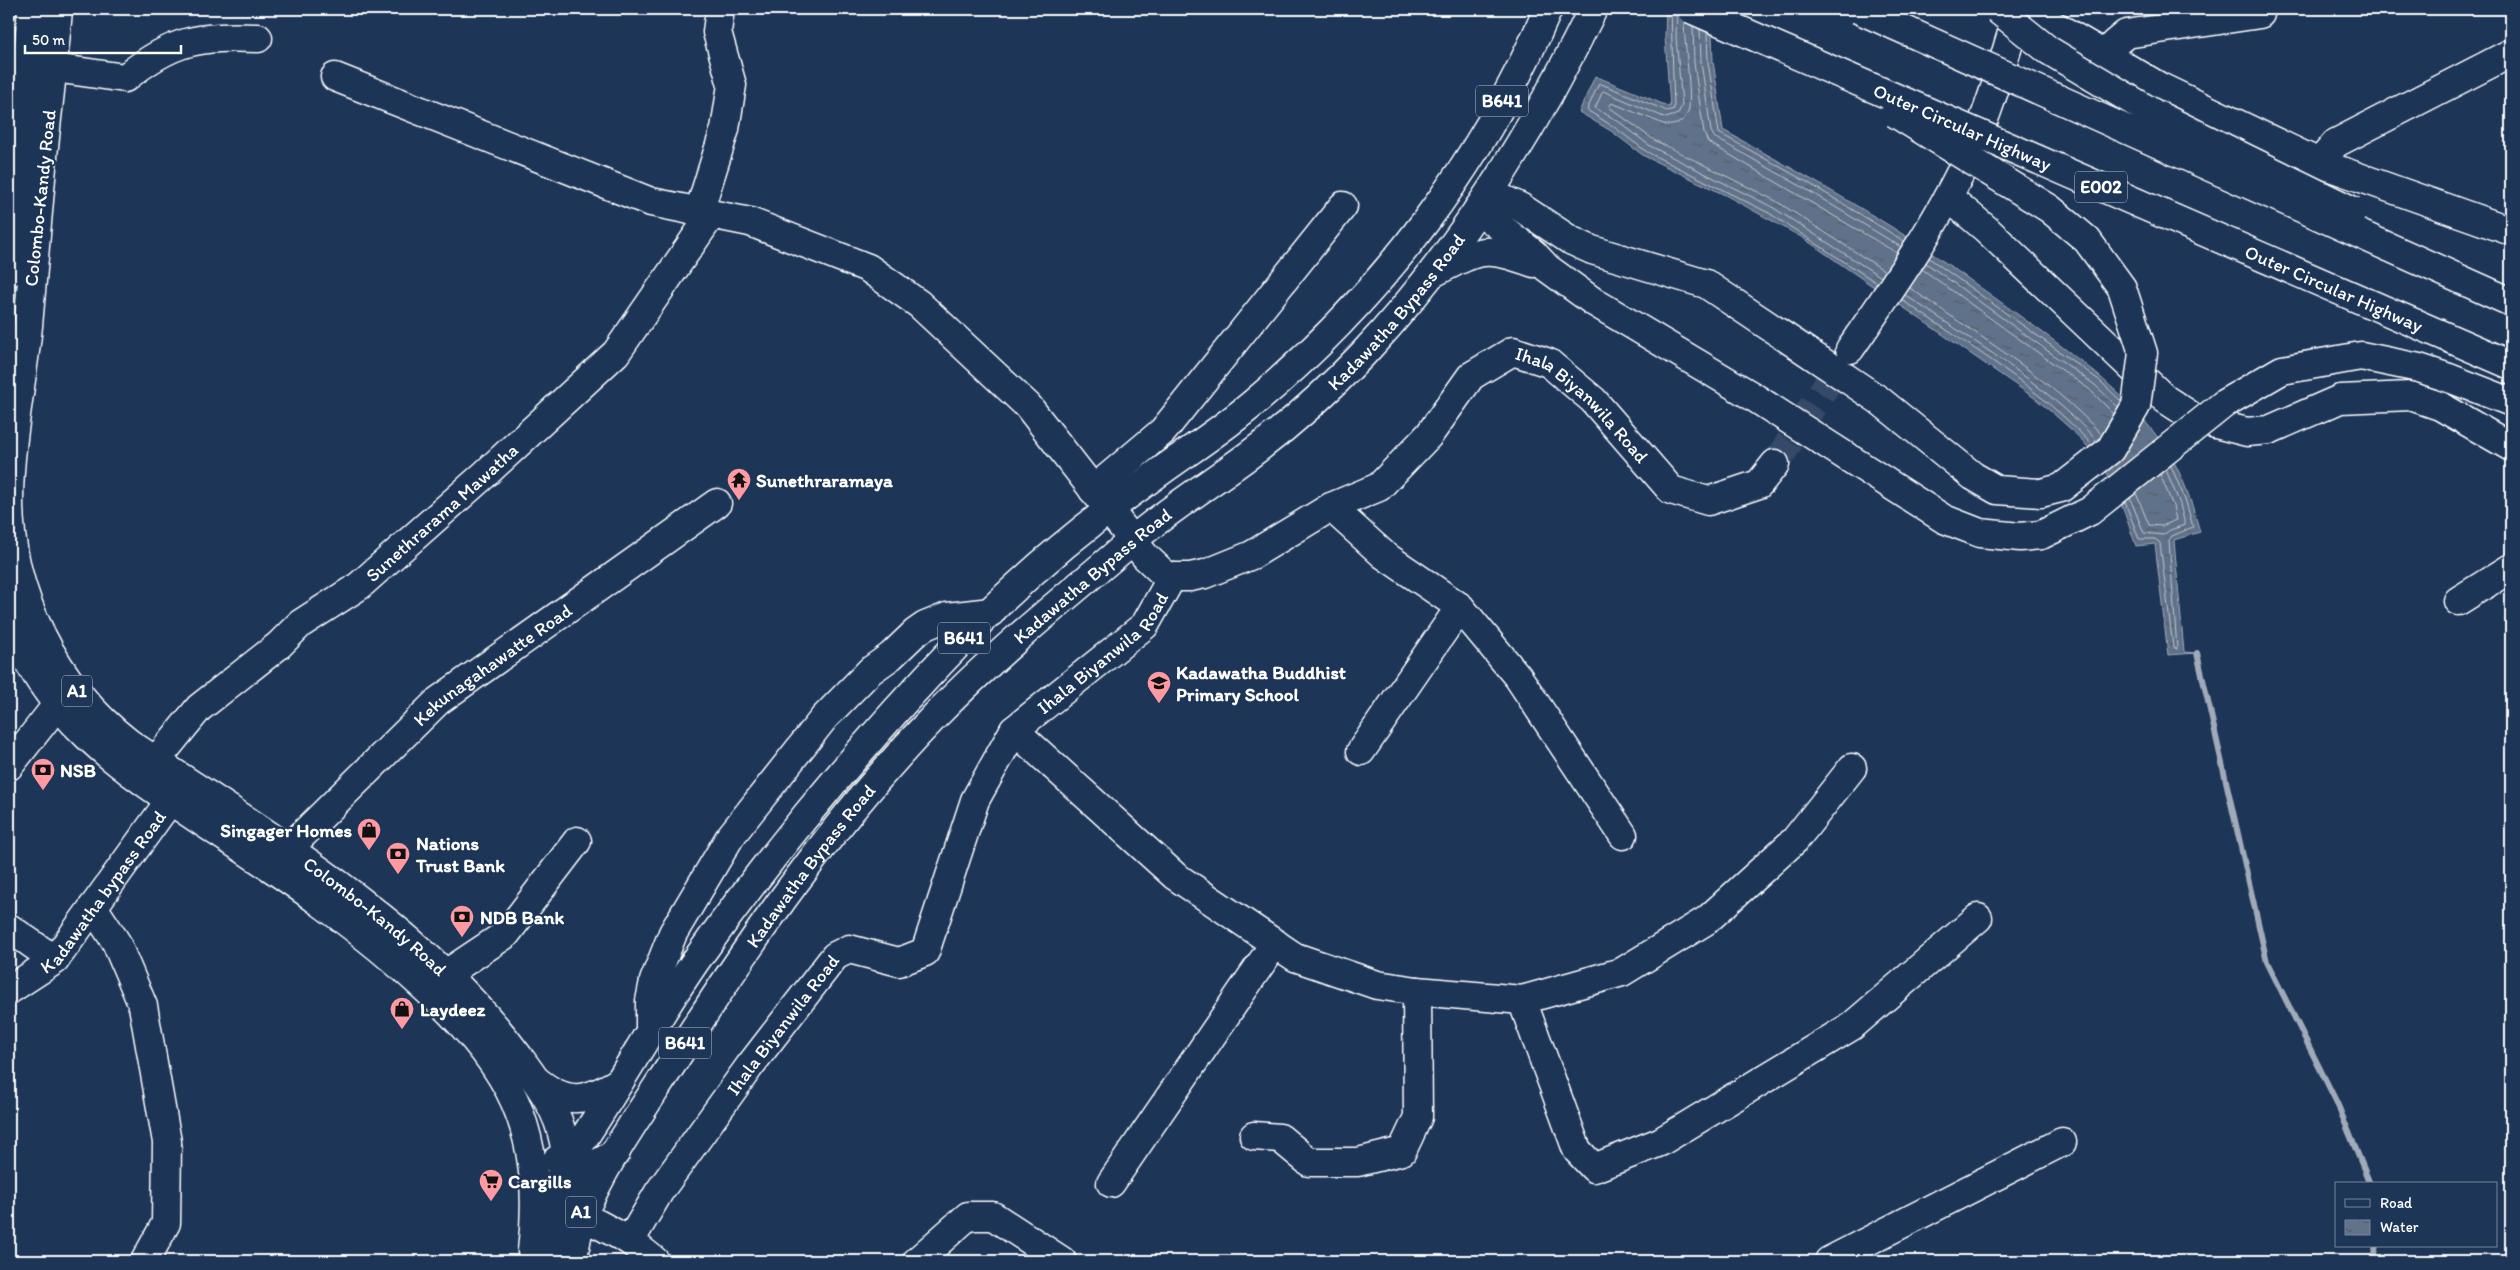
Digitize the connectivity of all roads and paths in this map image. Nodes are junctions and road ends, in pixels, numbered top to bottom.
1 (32, 9) edge
2 (58, 9) edge
3 (720, 9) edge
4 (1548, 9) edge
5 (1593, 9) edge
6 (1691, 9) edge
7 (1858, 9) edge
8 (1997, 9) edge
9 (2019, 9) edge
10 (2026, 9) edge
11 (2260, 14) dead end
12 (258, 38) dead end
13 (2511, 53) edge
14 (2108, 58) junction
15 (1815, 63) junction
16 (54, 68) junction
17 (335, 77) dead end
18 (2318, 162) junction
19 (1455, 181) junction
20 (1948, 197) junction
21 (1484, 201) junction
22 (1343, 206) dead end
23 (705, 213) junction
24 (2511, 231) edge
25 (15, 265) edge
26 (1547, 268) junction
27 (1435, 272) junction
28 (2501, 284) edge
29 (2511, 302) edge
30 (1850, 349) tunnel mouth
31 (2511, 365) edge
32 (2511, 402) edge
33 (2511, 447) edge
34 (1775, 464) tunnel mouth
35 (1101, 500) junction
36 (717, 503) dead end
37 (1331, 507) junction
38 (1133, 540) junction
39 (2511, 568) edge
40 (1172, 577) junction
41 (2458, 601) dead end
42 (1460, 607) junction
43 (992, 612) junction
44 (9, 622) edge
45 (57, 705) junction
46 (1014, 730) junction
47 (1361, 751) dead end
48 (9, 766) edge
49 (1852, 768) dead end
50 (148, 770) junction
51 (177, 791) junction
52 (1623, 836) dead end
53 (577, 841) dead end
54 (288, 849) junction
55 (93, 907) junction
56 (1978, 918) dead end
57 (9, 928) edge
58 (1275, 943) junction
59 (55, 960) junction
60 (446, 974) junction
61 (9, 990) edge
62 (1418, 991) junction
63 (1522, 1000) junction
64 (650, 1032) junction
65 (537, 1080) junction
66 (617, 1083) junction
67 (524, 1131) junction
68 (1254, 1136) dead end
69 (2062, 1142) dead end
70 (617, 1151) junction
71 (564, 1166) junction
72 (1111, 1183) dead end
73 (581, 1219) junction
74 (630, 1241) junction
75 (145, 1261) edge
76 (530, 1261) edge
77 (546, 1261) edge
78 (572, 1261) edge
79 (655, 1261) edge
80 (917, 1261) edge
81 (1062, 1261) edge
82 (1829, 1261) edge

1 - 25 main road, Colombo-Kandy Road / A1
2 - 16 main road, Colombo-Kandy Road / A1
3 - 23 main road, Sunethrarama Mawatha
4 - 19 main road, Kadawatha Bypass Road / B641
5 - 21 main road, Kadawatha Bypass Road / B641
6 - 15 main road, Outer Circular Highway / E002, bridge
7 - 29 main road, bridge
8 - 28 main road, bridge
9 - 20 main road
10 - 14 main road
11 - 14 main road
12 - 16 main road
13 - 18 main road
14 - 18 main road
15 - 21 main road, bridge
15 - 31 main road, Outer Circular Highway / E002, bridge
16 - 25 main road, Colombo-Kandy Road / A1
17 - 23 main road
18 - 24 main road
19 - 21 main road
19 - 35 main road, Kadawatha Bypass Road / B641
20 - 30 main road
20 - 33 main road
21 - 26 main road
21 - 27 main road, Kadawatha Bypass Road / B641
22 - 35 main road
23 - 35 main road
23 - 50 main road, Sunethrarama Mawatha
25 - 50 main road, Colombo-Kandy Road / A1
26 - 27 main road
26 - 32 main road, bridge
27 - 38 main road, Kadawatha Bypass Road / B641
34 - 37 main road, Ihala Biyanwila Road
35 - 38 main road
35 - 43 main road, Kadawatha Bypass Road / B641
36 - 54 main road, Kekunagahawatte Road
37 - 40 main road, Ihala Biyanwila Road
37 - 42 main road
38 - 40 main road
38 - 70 main road, Kadawatha Bypass Road / B641
39 - 41 main road
40 - 46 main road, Ihala Biyanwila Road
42 - 47 main road
42 - 52 main road
43 - 64 main road, Kadawatha Bypass Road / B641
43 - 64 main road
44 - 45 main road, Colombo-Kandy Road / A1
45 - 48 main road
45 - 50 main road, Colombo-Kandy Road / A1
46 - 58 main road
46 - 74 main road, Ihala Biyanwila Road
49 - 63 main road
50 - 51 main road, Colombo-Kandy Road / A1
51 - 54 main road, Colombo-Kandy Road / A1
51 - 55 main road, Kadawatha bypass Road
51 - 67 main road, Colombo-Kandy Road / A1
53 - 60 main road
54 - 60 main road, Colombo-Kandy Road / A1
55 - 59 main road, Kadawatha bypass Road
55 - 75 main road
56 - 63 main road
57 - 59 main road
58 - 62 main road
58 - 72 main road
59 - 61 main road, Kadawatha bypass Road
60 - 65 main road, Colombo-Kandy Road / A1
62 - 63 main road
62 - 68 main road
64 - 66 main road, Kadawatha Bypass Road / B641
65 - 66 main road
65 - 71 main road, Colombo-Kandy Road / A1
66 - 71 main road, Kadawatha Bypass Road / B641
67 - 71 main road
67 - 76 main road, A1
69 - 82 main road
70 - 71 main road
70 - 73 main road, Kadawatha Bypass Road / B641
71 - 73 main road, Colombo-Kandy Road / A1
71 - 77 main road, Colombo-Kandy Road / A1
73 - 74 main road
73 - 78 main road, Colombo-Kandy Road / A1
74 - 79 main road
80 - 81 main road

